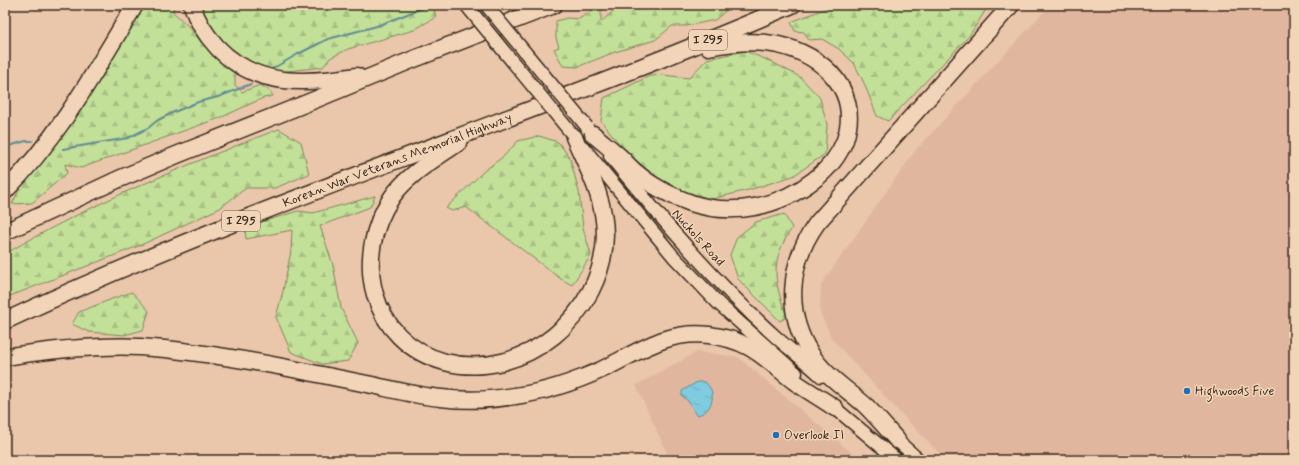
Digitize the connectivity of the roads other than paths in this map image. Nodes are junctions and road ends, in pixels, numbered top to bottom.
1 (135, 5) edge
2 (192, 5) edge
3 (466, 5) edge
4 (486, 5) edge
5 (545, 5) edge
6 (554, 5) edge
7 (792, 5) edge
8 (1011, 5) edge
9 (521, 18) junction
10 (414, 59) junction
11 (623, 73) junction
12 (480, 128) junction
13 (581, 133) junction
14 (5, 191) edge
15 (5, 232) edge
16 (5, 321) edge
17 (5, 357) edge
18 (835, 408) junction
19 (897, 440) junction
20 (896, 460) edge
21 (919, 460) edge

1 - 14 highway
2 - 10 highway
3 - 13 main road, Nuckols Road, bridge
4 - 13 main road, Nuckols Road, bridge
5 - 9 highway
6 - 9 highway
7 - 11 highway, Korean War Veterans Memorial Highway / I 295
8 - 19 highway
9 - 10 highway
10 - 15 highway
11 - 12 highway, Korean War Veterans Memorial Highway / I 295
11 - 13 highway
12 - 13 highway
12 - 16 highway, Korean War Veterans Memorial Highway / I 295
13 - 18 main road, Nuckols Road
13 - 19 main road, Nuckols Road
17 - 18 highway
18 - 20 main road, Nuckols Road
19 - 21 main road, Nuckols Road

